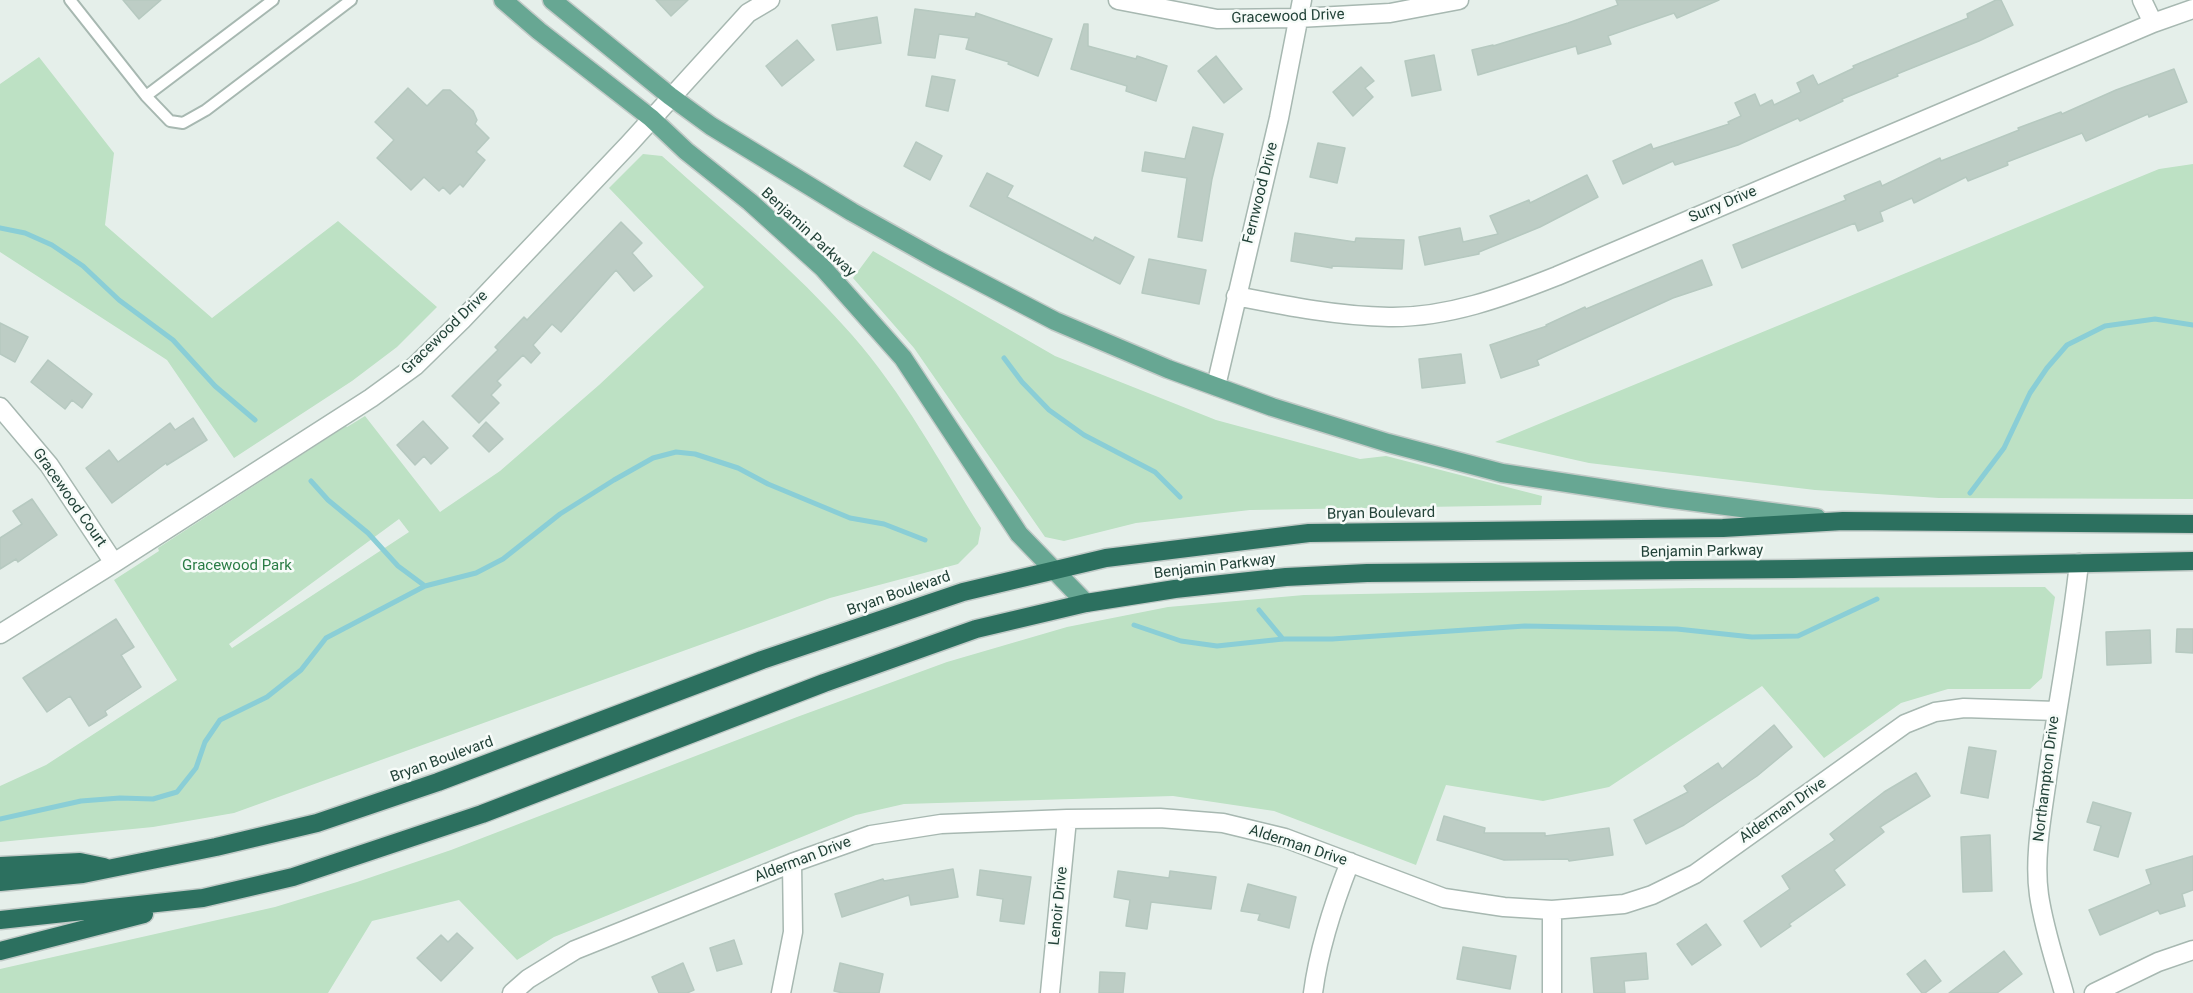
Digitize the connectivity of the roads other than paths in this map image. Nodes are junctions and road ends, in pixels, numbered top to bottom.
1 (70, 0) edge
2 (273, 0) edge
3 (351, 0) edge
4 (503, 0) edge
5 (552, 0) edge
6 (770, 0) edge
7 (1118, 0) edge
8 (1459, 0) edge
9 (2142, 0) edge
10 (1300, 9) edge
11 (2193, 9) edge
12 (2152, 23) junction
13 (146, 96) junction
14 (670, 96) junction
15 (651, 118) junction
16 (1236, 296) junction
17 (1216, 386) junction
18 (0, 407) edge
19 (1843, 521) junction
20 (2193, 524) edge
21 (2193, 561) edge
22 (114, 563) junction
23 (2079, 563) junction
24 (1053, 571) junction
25 (1086, 603) junction
26 (0, 634) edge
27 (2056, 711) junction
28 (1067, 819) junction
29 (1350, 862) junction
30 (792, 863) junction
31 (0, 866) edge
32 (111, 869) junction
33 (0, 882) edge
34 (203, 898) junction
35 (1552, 910) junction
36 (0, 920) edge
37 (2193, 950) edge
38 (0, 951) edge
39 (512, 993) edge
40 (781, 993) edge
41 (1050, 993) edge
42 (1313, 993) edge
43 (1552, 993) edge
44 (2064, 993) edge
45 (2094, 993) edge

1 - 13 lane
2 - 13 lane
3 - 13 lane
4 - 15 main road, Benjamin Parkway
5 - 14 main road, Benjamin Parkway
6 - 14 street, Gracewood Drive
7 - 10 street, Gracewood Drive
8 - 10 street, Gracewood Drive
9 - 12 street
10 - 16 street, Fernwood Drive
11 - 12 street, Surry Drive
12 - 16 street, Surry Drive
14 - 15 street, Gracewood Drive
14 - 17 main road, Benjamin Parkway
15 - 22 street, Gracewood Drive
15 - 24 main road, Benjamin Parkway
16 - 17 street, Fernwood Drive
17 - 19 main road, Benjamin Parkway
18 - 22 street, Gracewood Court
19 - 20 highway, Benjamin Parkway
19 - 24 highway, Bryan Boulevard
21 - 23 highway, Benjamin Parkway
22 - 26 street, Gracewood Drive
23 - 25 highway, Benjamin Parkway
23 - 27 street, Northampton Drive
24 - 25 main road, Benjamin Parkway
24 - 32 highway, Bryan Boulevard
25 - 34 highway
27 - 35 street, Alderman Drive
27 - 44 street, Northampton Drive
28 - 29 street, Alderman Drive
28 - 30 street, Alderman Drive
28 - 41 street, Lenoir Drive
29 - 35 street, Alderman Drive
29 - 42 street
30 - 39 street, Alderman Drive
30 - 40 street
31 - 32 highway
32 - 33 highway, Bryan Boulevard
34 - 36 highway
34 - 38 highway
35 - 43 street
37 - 45 street

